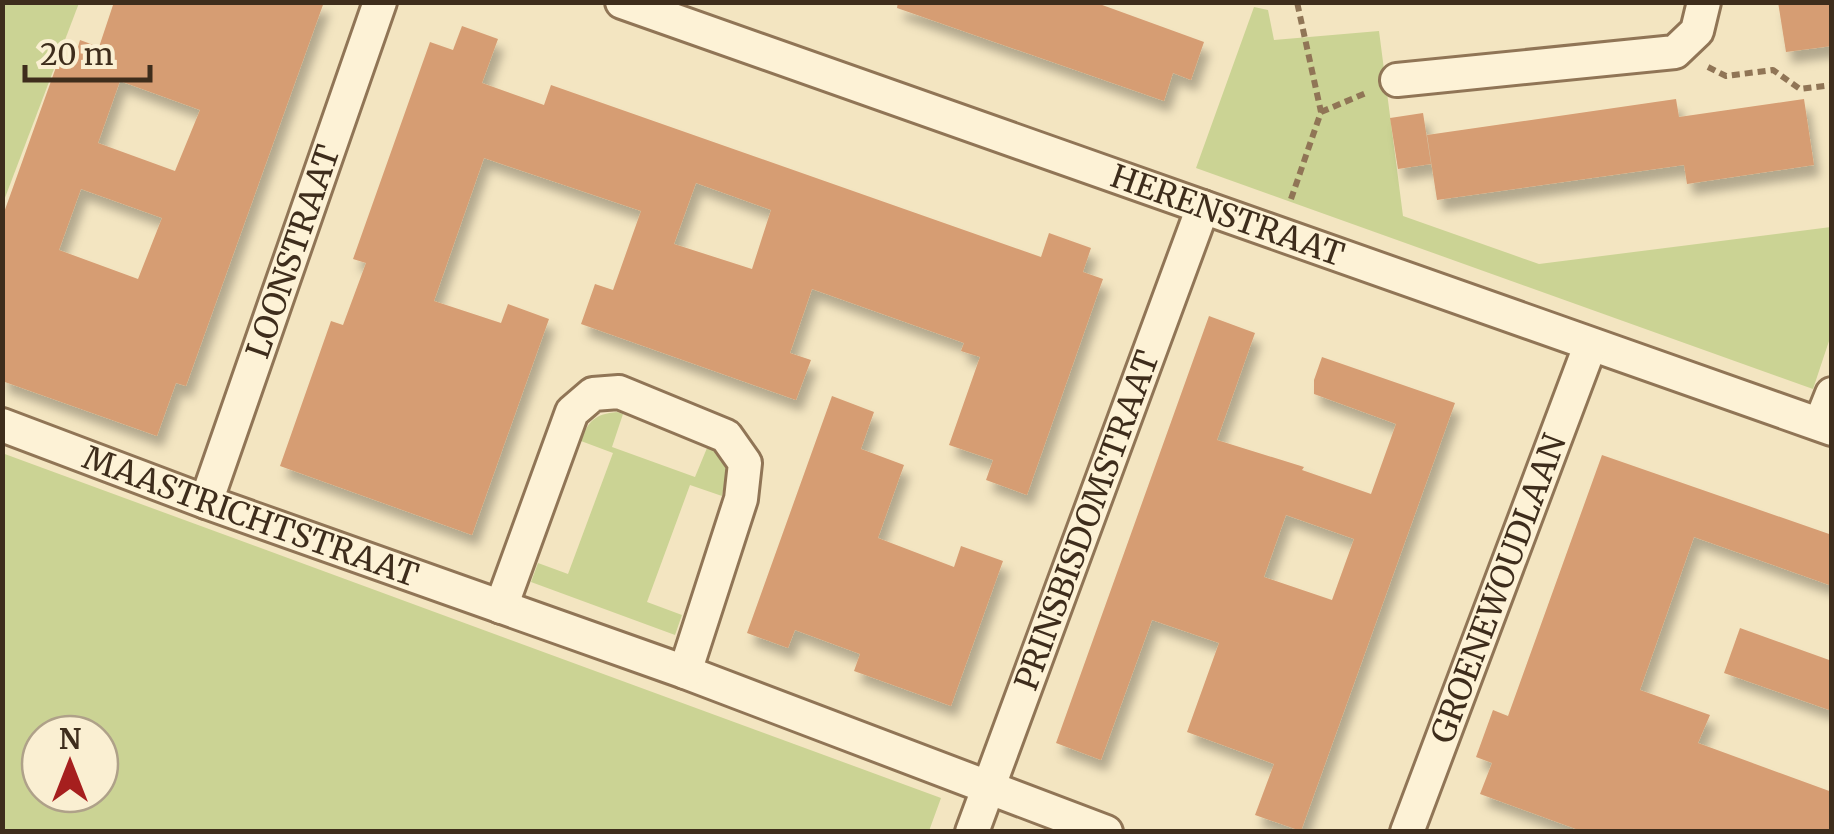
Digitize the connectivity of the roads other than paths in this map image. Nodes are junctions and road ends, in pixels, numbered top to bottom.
1 (380, 2) edge
2 (622, 2) edge
3 (1704, 2) edge
4 (1397, 80) road end
5 (1203, 207) junction
6 (1590, 346) junction
7 (1828, 416) edge
8 (2, 425) edge
9 (206, 502) junction
10 (500, 607) junction
11 (685, 672) junction
12 (988, 787) junction
13 (1414, 830) edge
14 (972, 832) edge
15 (1106, 832) edge

1 - 9 street, LOONSTRAAT
2 - 5 street, HERENSTRAAT
3 - 4 street
5 - 6 street, HERENSTRAAT
5 - 12 street, PRINSBISDOMSTRAAT
6 - 7 street, HERENSTRAAT
6 - 13 street, GROENEWOUDLAAN
8 - 9 street, MAASTRICHTSTRAAT
9 - 10 street, MAASTRICHTSTRAAT
10 - 11 street, MAASTRICHTSTRAAT
10 - 11 street
11 - 12 street, MAASTRICHTSTRAAT
12 - 14 street, PRINSBISDOMSTRAAT
12 - 15 street, MAASTRICHTSTRAAT

